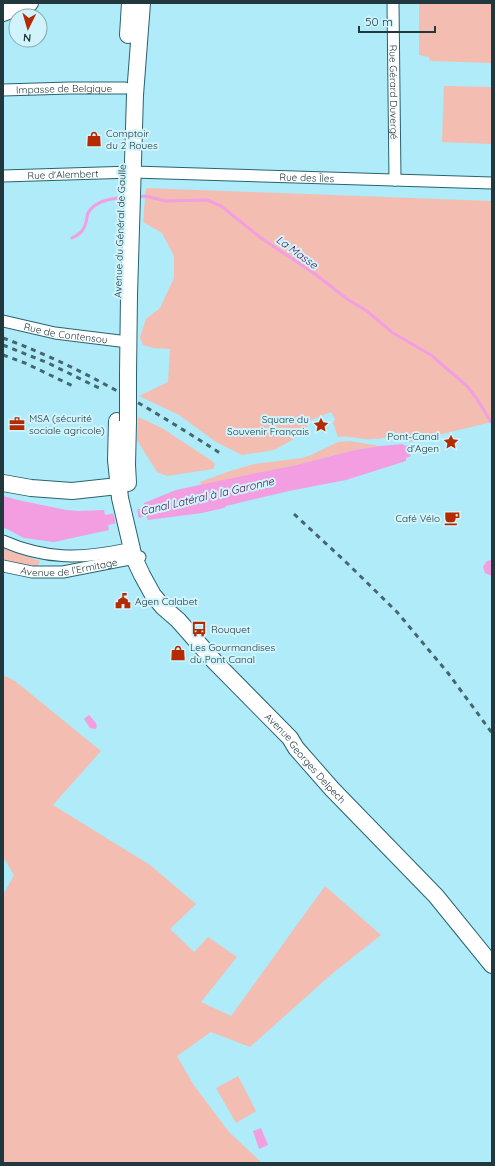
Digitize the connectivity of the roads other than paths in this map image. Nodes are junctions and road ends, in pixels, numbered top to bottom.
1 (30, 3) edge
2 (393, 3) edge
3 (134, 7) edge
4 (3, 13) edge
5 (125, 88) junction
6 (3, 90) edge
7 (130, 175) junction
8 (3, 176) edge
9 (395, 180) junction
10 (492, 183) edge
11 (3, 321) edge
12 (123, 341) junction
13 (8, 484) edge
14 (119, 490) junction
15 (3, 542) edge
16 (133, 550) junction
17 (3, 566) edge
18 (178, 620) junction
19 (290, 738) junction
20 (492, 956) edge
21 (492, 965) edge

1 - 4 main road
2 - 9 street, Rue Gérard Duvergé
3 - 5 main road, Avenue du Général de Gaulle
3 - 7 main road, Avenue du Général de Gaulle
5 - 6 street, Impasse de Belgique
5 - 7 main road, Avenue du Général de Gaulle
7 - 8 street, Rue d'Alembert
7 - 9 street, Rue des Îles
7 - 12 main road, Avenue du Général de Gaulle
9 - 10 street, Rue des Îles
11 - 12 street, Rue de Contensou
12 - 14 main road, Avenue du Général de Gaulle
13 - 14 main road
14 - 16 main road, Avenue du Général de Gaulle
15 - 16 street
16 - 17 street, Avenue de l’Ermitage
16 - 18 main road
16 - 18 main road, Avenue Georges Delpech
18 - 19 main road, Avenue Georges Delpech
19 - 20 main road
19 - 21 main road, Avenue Georges Delpech

